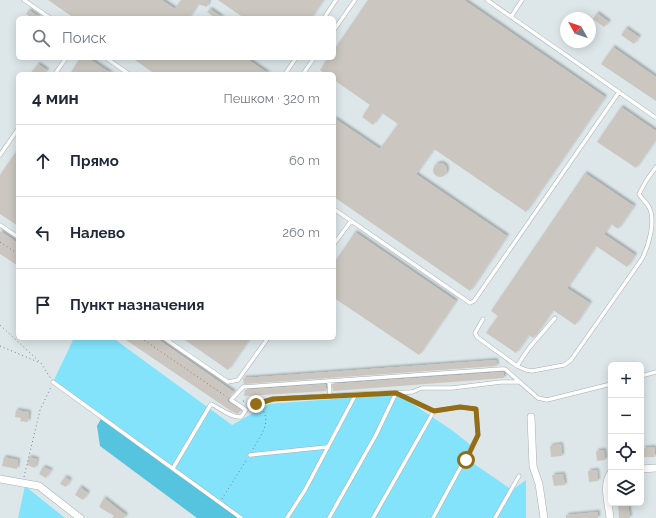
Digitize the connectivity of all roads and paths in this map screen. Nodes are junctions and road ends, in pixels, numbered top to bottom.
1 (24, 0) edge
2 (336, 0) edge
3 (354, 0) edge
4 (487, 0) edge
5 (522, 0) edge
6 (47, 16) edge
7 (325, 16) edge
8 (511, 17) junction
9 (336, 27) edge
10 (65, 60) edge
11 (109, 60) edge
12 (295, 60) edge
13 (313, 60) edge
14 (56, 72) edge
15 (126, 72) edge
16 (286, 72) edge
17 (304, 72) edge
18 (619, 92) junction
19 (656, 118) edge
20 (16, 132) edge
21 (0, 156) edge
22 (656, 167) edge
23 (336, 210) edge
24 (351, 221) junction
25 (0, 225) edge
26 (16, 236) edge
27 (336, 241) edge
28 (0, 242) edge
29 (16, 253) edge
30 (555, 318) dead end
31 (483, 319) dead end
32 (0, 325) edge
33 (16, 340) edge
34 (16, 340) edge
35 (167, 340) edge
36 (267, 340) edge
37 (0, 346) edge
38 (41, 363) junction
39 (517, 366) junction
40 (656, 372) edge
41 (644, 375) edge
42 (329, 381) junction
43 (53, 382) junction
44 (519, 382) junction
45 (608, 385) edge
46 (396, 393) junction
47 (356, 394) junction
48 (330, 396) junction
49 (256, 404) dead end
50 (434, 411) junction
51 (531, 417) dead end
52 (327, 447) junction
53 (250, 454) dead end
54 (173, 468) junction
55 (656, 468) edge
56 (644, 469) edge
57 (519, 476) dead end
58 (608, 476) edge
59 (0, 479) edge
60 (22, 483) junction
61 (608, 497) edge
62 (609, 506) edge
63 (80, 518) edge
64 (241, 518) edge
65 (287, 518) edge
66 (329, 518) edge
67 (373, 518) edge
68 (433, 518) edge
69 (495, 518) edge
70 (544, 518) edge
71 (610, 518) edge

1 - 6 lane
2 - 7 lane
3 - 9 lane
4 - 8 lane
5 - 8 lane
8 - 18 lane
10 - 14 lane
11 - 15 lane
12 - 16 lane
13 - 17 lane
18 - 19 lane
18 - 24 lane
20 - 21 lane
22 - 39 lane
23 - 24 lane
24 - 27 lane
25 - 26 lane
28 - 29 path
30 - 39 lane
31 - 39 lane
32 - 34 path
33 - 38 path
35 - 36 lane
37 - 38 path
38 - 43 path
40 - 41 lane
42 - 44 lane
42 - 48 lane
42 - 54 lane
43 - 54 lane
43 - 60 path
44 - 45 lane
44 - 46 lane
46 - 47 lane
46 - 50 lane
46 - 66 lane
47 - 48 lane
47 - 52 lane
48 - 49 lane
50 - 67 lane
50 - 68 lane
51 - 70 street
52 - 53 lane
52 - 65 lane
54 - 64 lane
55 - 56 street
57 - 69 lane
58 - 61 street
59 - 60 street
60 - 63 street
62 - 71 street

